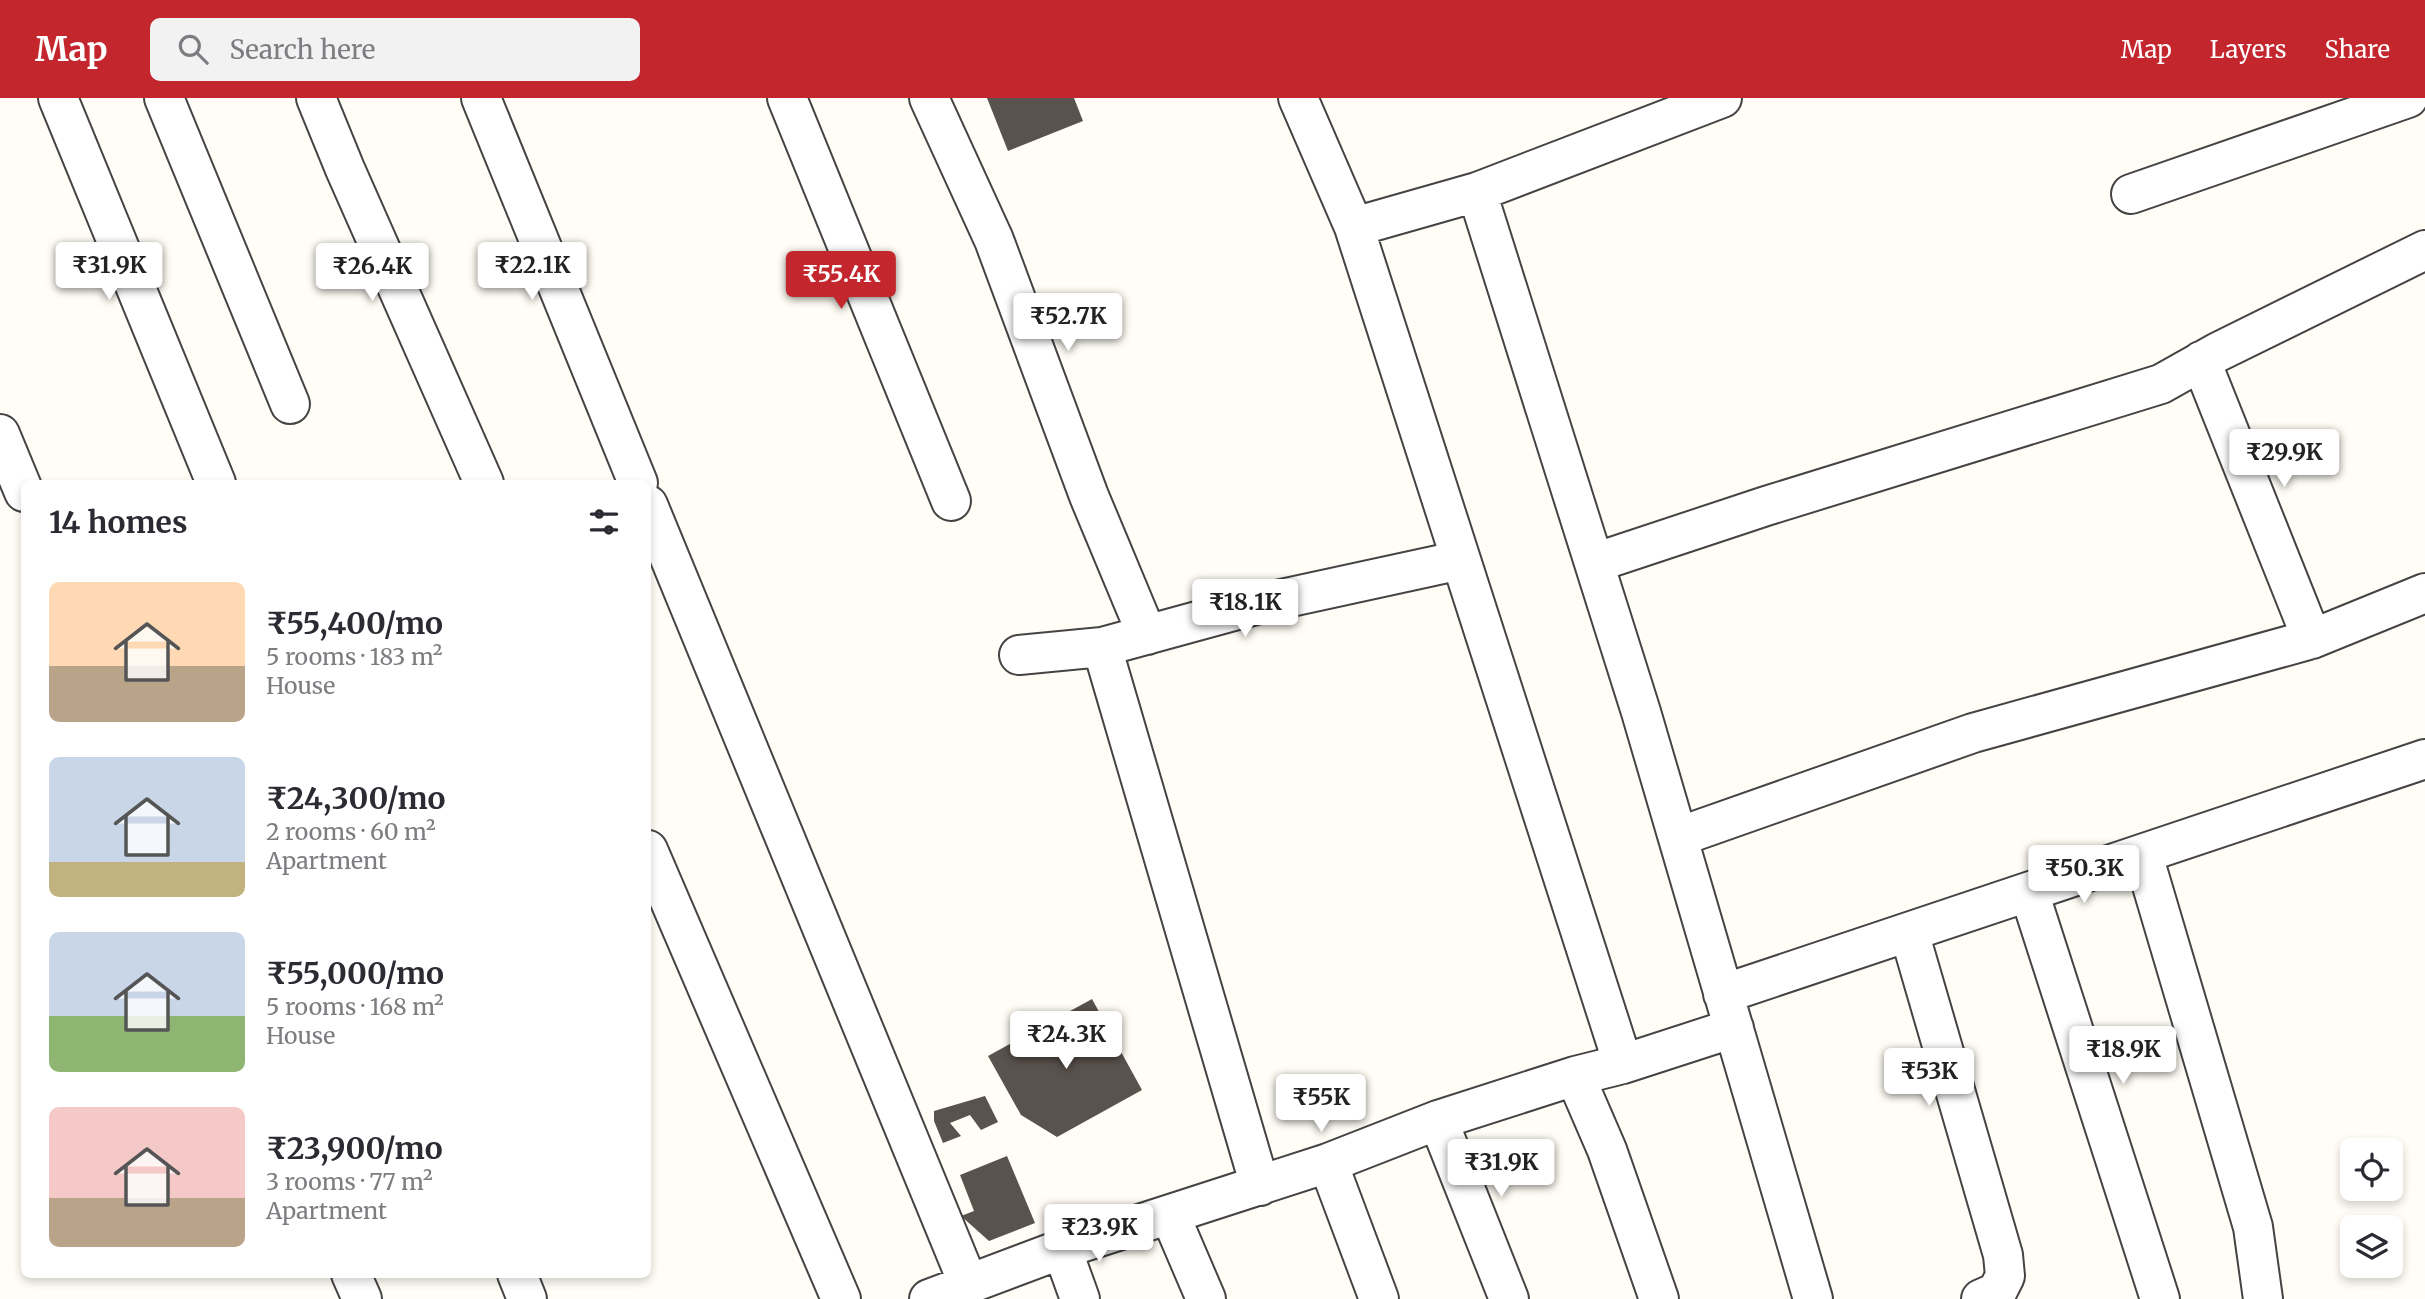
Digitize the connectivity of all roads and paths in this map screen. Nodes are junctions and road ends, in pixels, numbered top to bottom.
1 (58, 98) edge
2 (164, 98) edge
3 (316, 98) edge
4 (481, 98) edge
5 (787, 98) edge
6 (929, 98) edge
7 (1298, 98) edge
8 (1723, 98) edge
9 (2408, 98) edge
10 (1477, 192) junction
11 (2131, 194) dead end
12 (1354, 227) junction
13 (2425, 250) edge
14 (2201, 361) junction
15 (290, 404) dead end
16 (0, 434) edge
17 (215, 480) edge
18 (483, 480) edge
19 (637, 480) edge
20 (21, 485) edge
21 (951, 501) dead end
22 (651, 512) edge
23 (1461, 560) junction
24 (1594, 563) junction
25 (2425, 593) edge
26 (1147, 635) junction
27 (2312, 639) junction
28 (1102, 647) junction
29 (1019, 655) dead end
30 (2425, 759) edge
31 (1678, 837) junction
32 (2143, 855) junction
33 (651, 857) edge
34 (2029, 892) junction
35 (1909, 932) junction
36 (1729, 1011) junction
37 (1623, 1065) junction
38 (1575, 1076) junction
39 (1438, 1120) junction
40 (1328, 1163) junction
41 (1260, 1186) junction
42 (1170, 1215) junction
43 (1062, 1249) junction
44 (353, 1278) edge
45 (519, 1278) edge
46 (968, 1283) junction
47 (362, 1299) edge
48 (527, 1299) edge
49 (841, 1299) edge
50 (929, 1299) edge
51 (1080, 1299) edge
52 (1206, 1299) edge
53 (1378, 1299) edge
54 (1508, 1299) edge
55 (1660, 1299) edge
56 (1812, 1299) edge
57 (1981, 1299) edge
58 (2160, 1299) edge
59 (2263, 1299) edge

1 - 17 street
2 - 15 street
3 - 18 street
4 - 19 street
5 - 21 street
6 - 26 street
7 - 12 street
8 - 10 street
9 - 11 street
10 - 12 street
10 - 24 street
12 - 23 street
13 - 14 street
14 - 24 street
14 - 27 street
16 - 20 street
22 - 46 street
23 - 26 street
23 - 37 street
24 - 31 street
25 - 27 street
26 - 28 street
27 - 31 street
28 - 29 street
28 - 41 street
30 - 32 street
31 - 36 street
32 - 34 street
32 - 59 street
33 - 49 street
34 - 35 street
34 - 58 street
35 - 36 street
35 - 57 street
36 - 37 street
36 - 56 street
37 - 38 street
38 - 39 street
38 - 55 street
39 - 40 street
39 - 54 street
40 - 41 street
40 - 53 street
41 - 42 street
42 - 43 street
42 - 52 street
43 - 46 street
43 - 51 street
44 - 47 street
45 - 48 street
46 - 50 street

